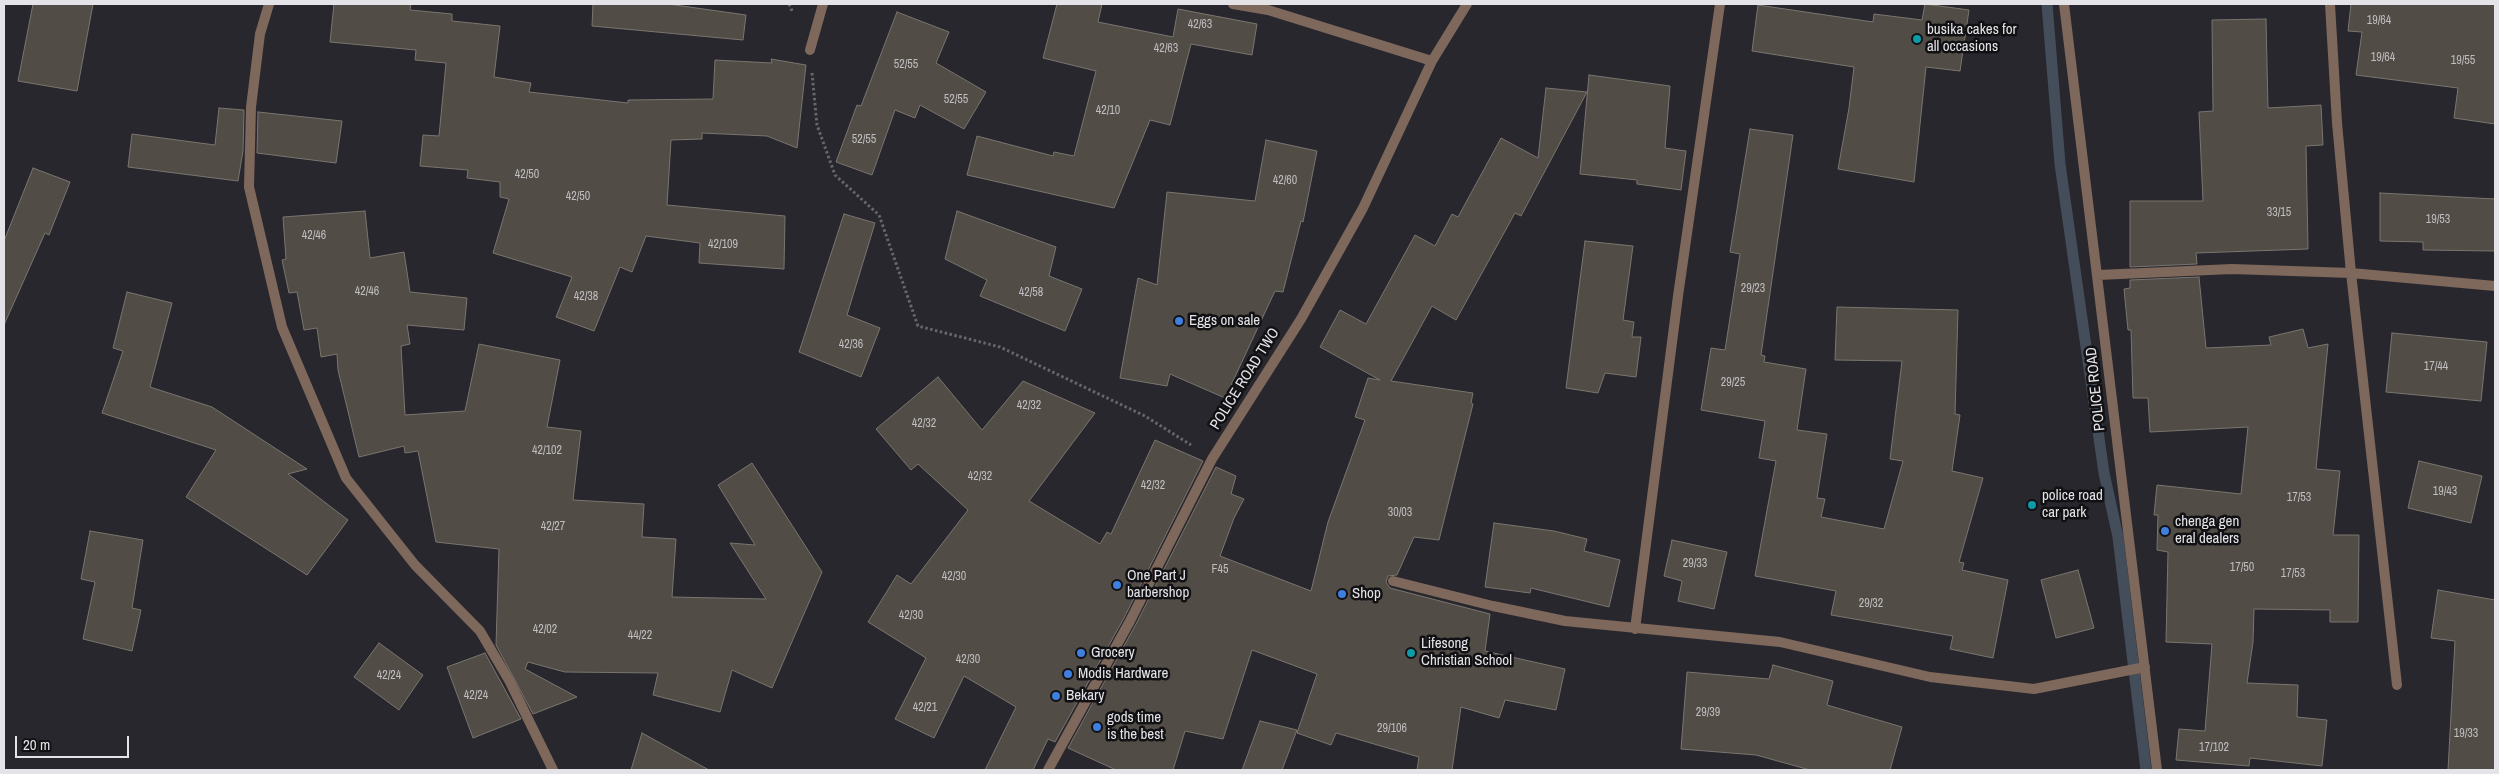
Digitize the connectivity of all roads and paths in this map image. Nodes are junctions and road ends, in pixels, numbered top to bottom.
1 (269, 4) edge
2 (823, 4) edge
3 (1234, 4) edge
4 (1467, 4) edge
5 (1720, 4) edge
6 (2064, 4) edge
7 (2330, 4) edge
8 (810, 50) joint
9 (1432, 61) junction
10 (2352, 272) junction
11 (2098, 275) junction
12 (2495, 286) edge
13 (1212, 459) junction
14 (1393, 581) dead end
15 (1635, 629) junction
16 (2145, 667) junction
17 (2397, 686) dead end
18 (553, 770) edge
19 (1048, 770) edge
20 (2157, 770) edge

1 - 18 street
2 - 8 street
3 - 9 street
4 - 9 street, POLICE ROAD TWO
5 - 15 street
6 - 11 street, POLICE ROAD
7 - 10 street
8 - 13 path
9 - 13 street, POLICE ROAD TWO
10 - 11 street
10 - 12 street
10 - 17 street
11 - 16 street, POLICE ROAD
13 - 19 street, POLICE ROAD TWO
14 - 15 street
15 - 16 street
16 - 20 street, POLICE ROAD

